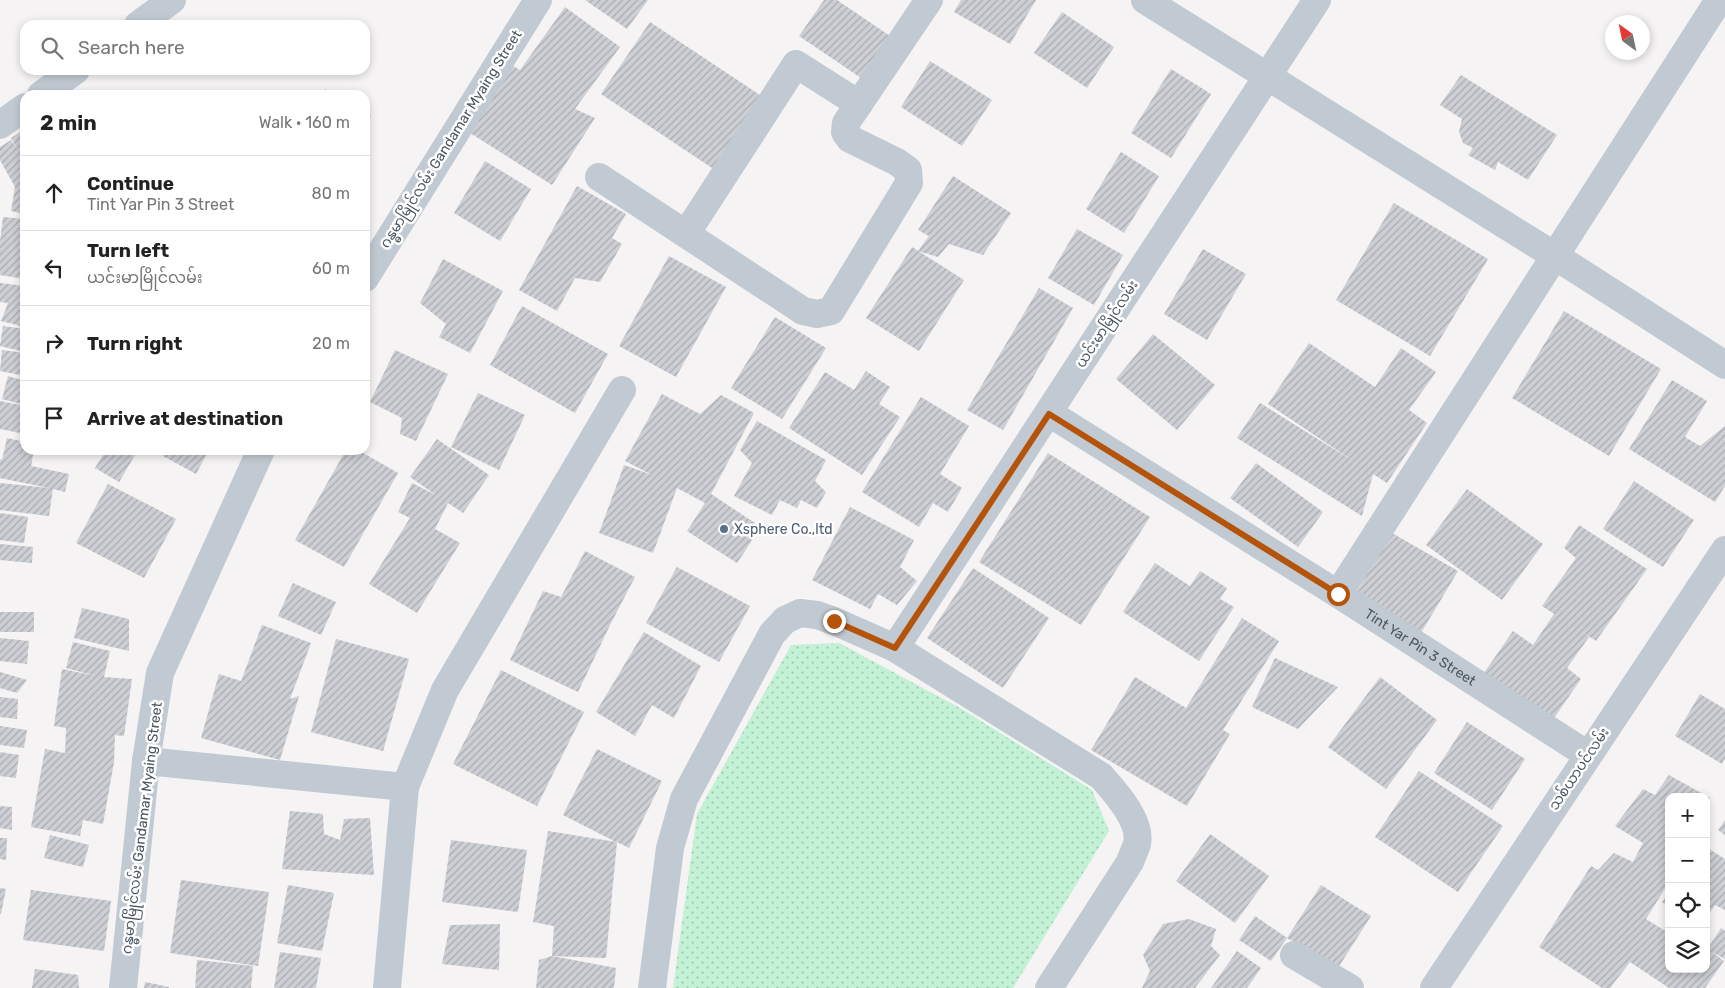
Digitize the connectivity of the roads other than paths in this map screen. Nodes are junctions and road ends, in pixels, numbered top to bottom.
1 (172, 0) edge
2 (538, 0) edge
3 (929, 0) edge
4 (1145, 0) edge
5 (1317, 0) edge
6 (1719, 0) edge
7 (145, 20) edge
8 (69, 75) edge
9 (1267, 77) junction
10 (49, 90) edge
11 (859, 104) junction
12 (20, 111) edge
13 (0, 125) edge
14 (599, 177) dead end
15 (686, 234) junction
16 (1555, 256) junction
17 (370, 270) edge
18 (1725, 365) edge
19 (622, 390) dead end
20 (1049, 414) junction
21 (259, 455) edge
22 (1725, 550) edge
23 (1338, 594) junction
24 (895, 648) junction
25 (1588, 755) junction
26 (146, 762) junction
27 (405, 787) junction
28 (1294, 955) dead end
29 (124, 988) edge
30 (387, 988) edge
31 (652, 988) edge
32 (1049, 988) edge
33 (1350, 988) edge
34 (1434, 988) edge

1 - 7 street
2 - 17 street, ဂန္ဓမာမြိုင်လမ်း Gandamar Myaing Street
3 - 11 street
4 - 9 street
5 - 9 street, ယင်းမာမြိုင်လမ်း
6 - 16 street
8 - 10 street
9 - 16 street
9 - 20 street, ယင်းမာမြိုင်လမ်း
11 - 15 street
11 - 15 street
12 - 13 street
14 - 15 street
16 - 18 street
16 - 23 street
19 - 27 street
20 - 23 street, Tint Yar Pin 3 Street
20 - 24 street, ယင်းမာမြိုင်လမ်း
21 - 26 street, ဂန္ဓမာမြိုင်လမ်း Gandamar Myaing Street
22 - 25 street, သစ်ယာပင်လမ်း
23 - 25 street, Tint Yar Pin 3 Street
24 - 31 street
24 - 32 street
25 - 34 street, သစ်ယာပင်လမ်း
26 - 27 street
26 - 29 street, ဂန္ဓမာမြိုင်လမ်း Gandamar Myaing Street
27 - 30 street
28 - 33 street

